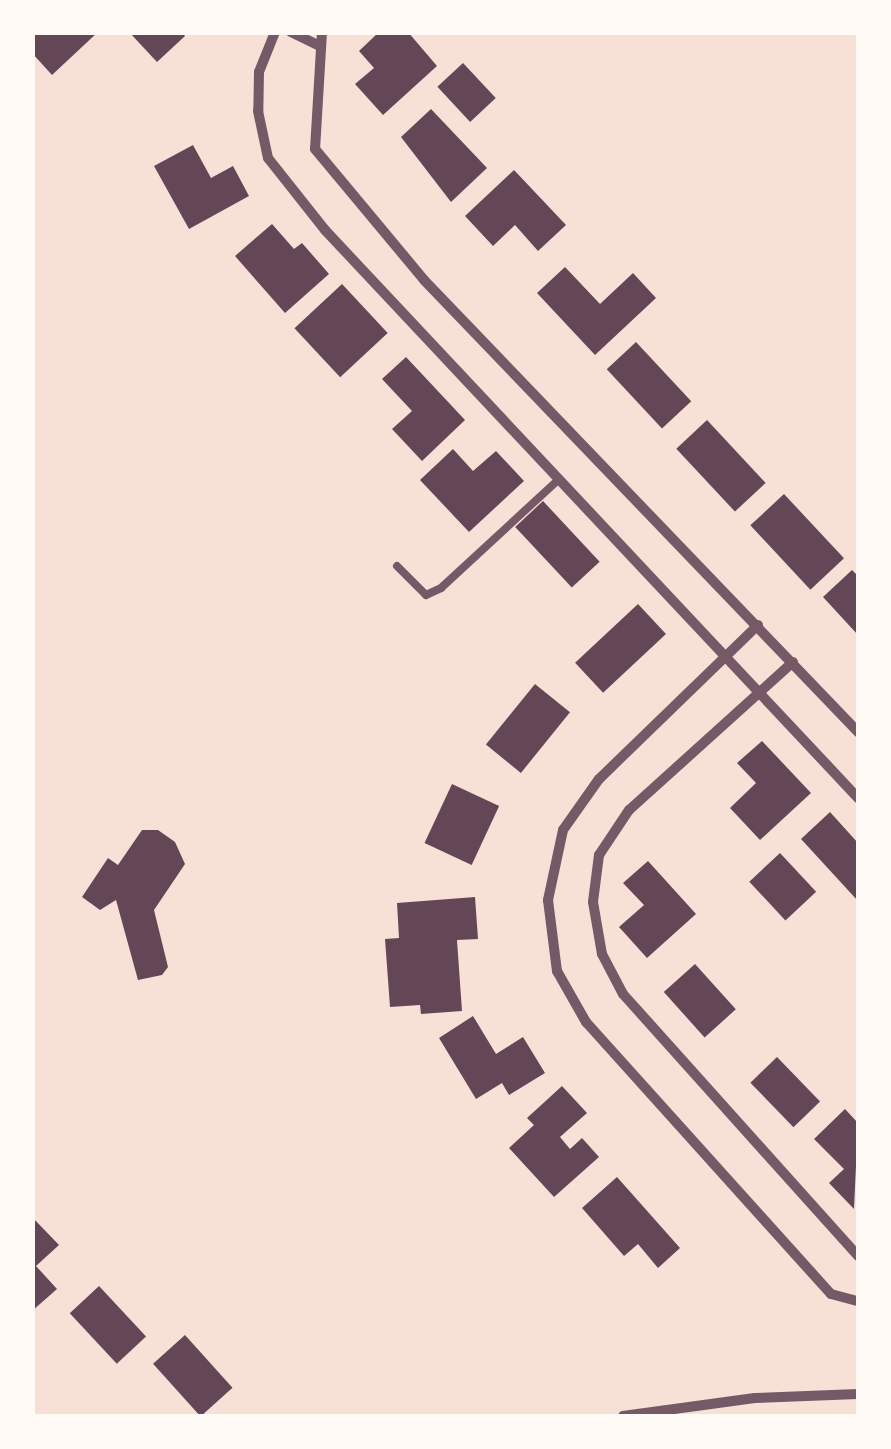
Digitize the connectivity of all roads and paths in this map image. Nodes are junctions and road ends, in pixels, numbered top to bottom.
1 (275, 32) edge
2 (291, 32) edge
3 (322, 32) edge
4 (320, 46) junction
5 (559, 479) junction
6 (397, 566) dead end
7 (758, 625) junction
8 (727, 658) junction
9 (793, 662) junction
10 (762, 694) junction
11 (858, 732) edge
12 (858, 798) edge
13 (858, 1256) edge
14 (858, 1302) edge
15 (858, 1394) edge
16 (648, 1414) edge
17 (623, 1416) edge

1 - 5 street
2 - 4 street
3 - 4 street
4 - 7 street
5 - 6 lane
5 - 8 street
7 - 8 street
7 - 9 street
8 - 10 street
8 - 14 street
9 - 10 street
9 - 11 street
10 - 12 street
10 - 13 street
15 - 16 street
16 - 17 street

